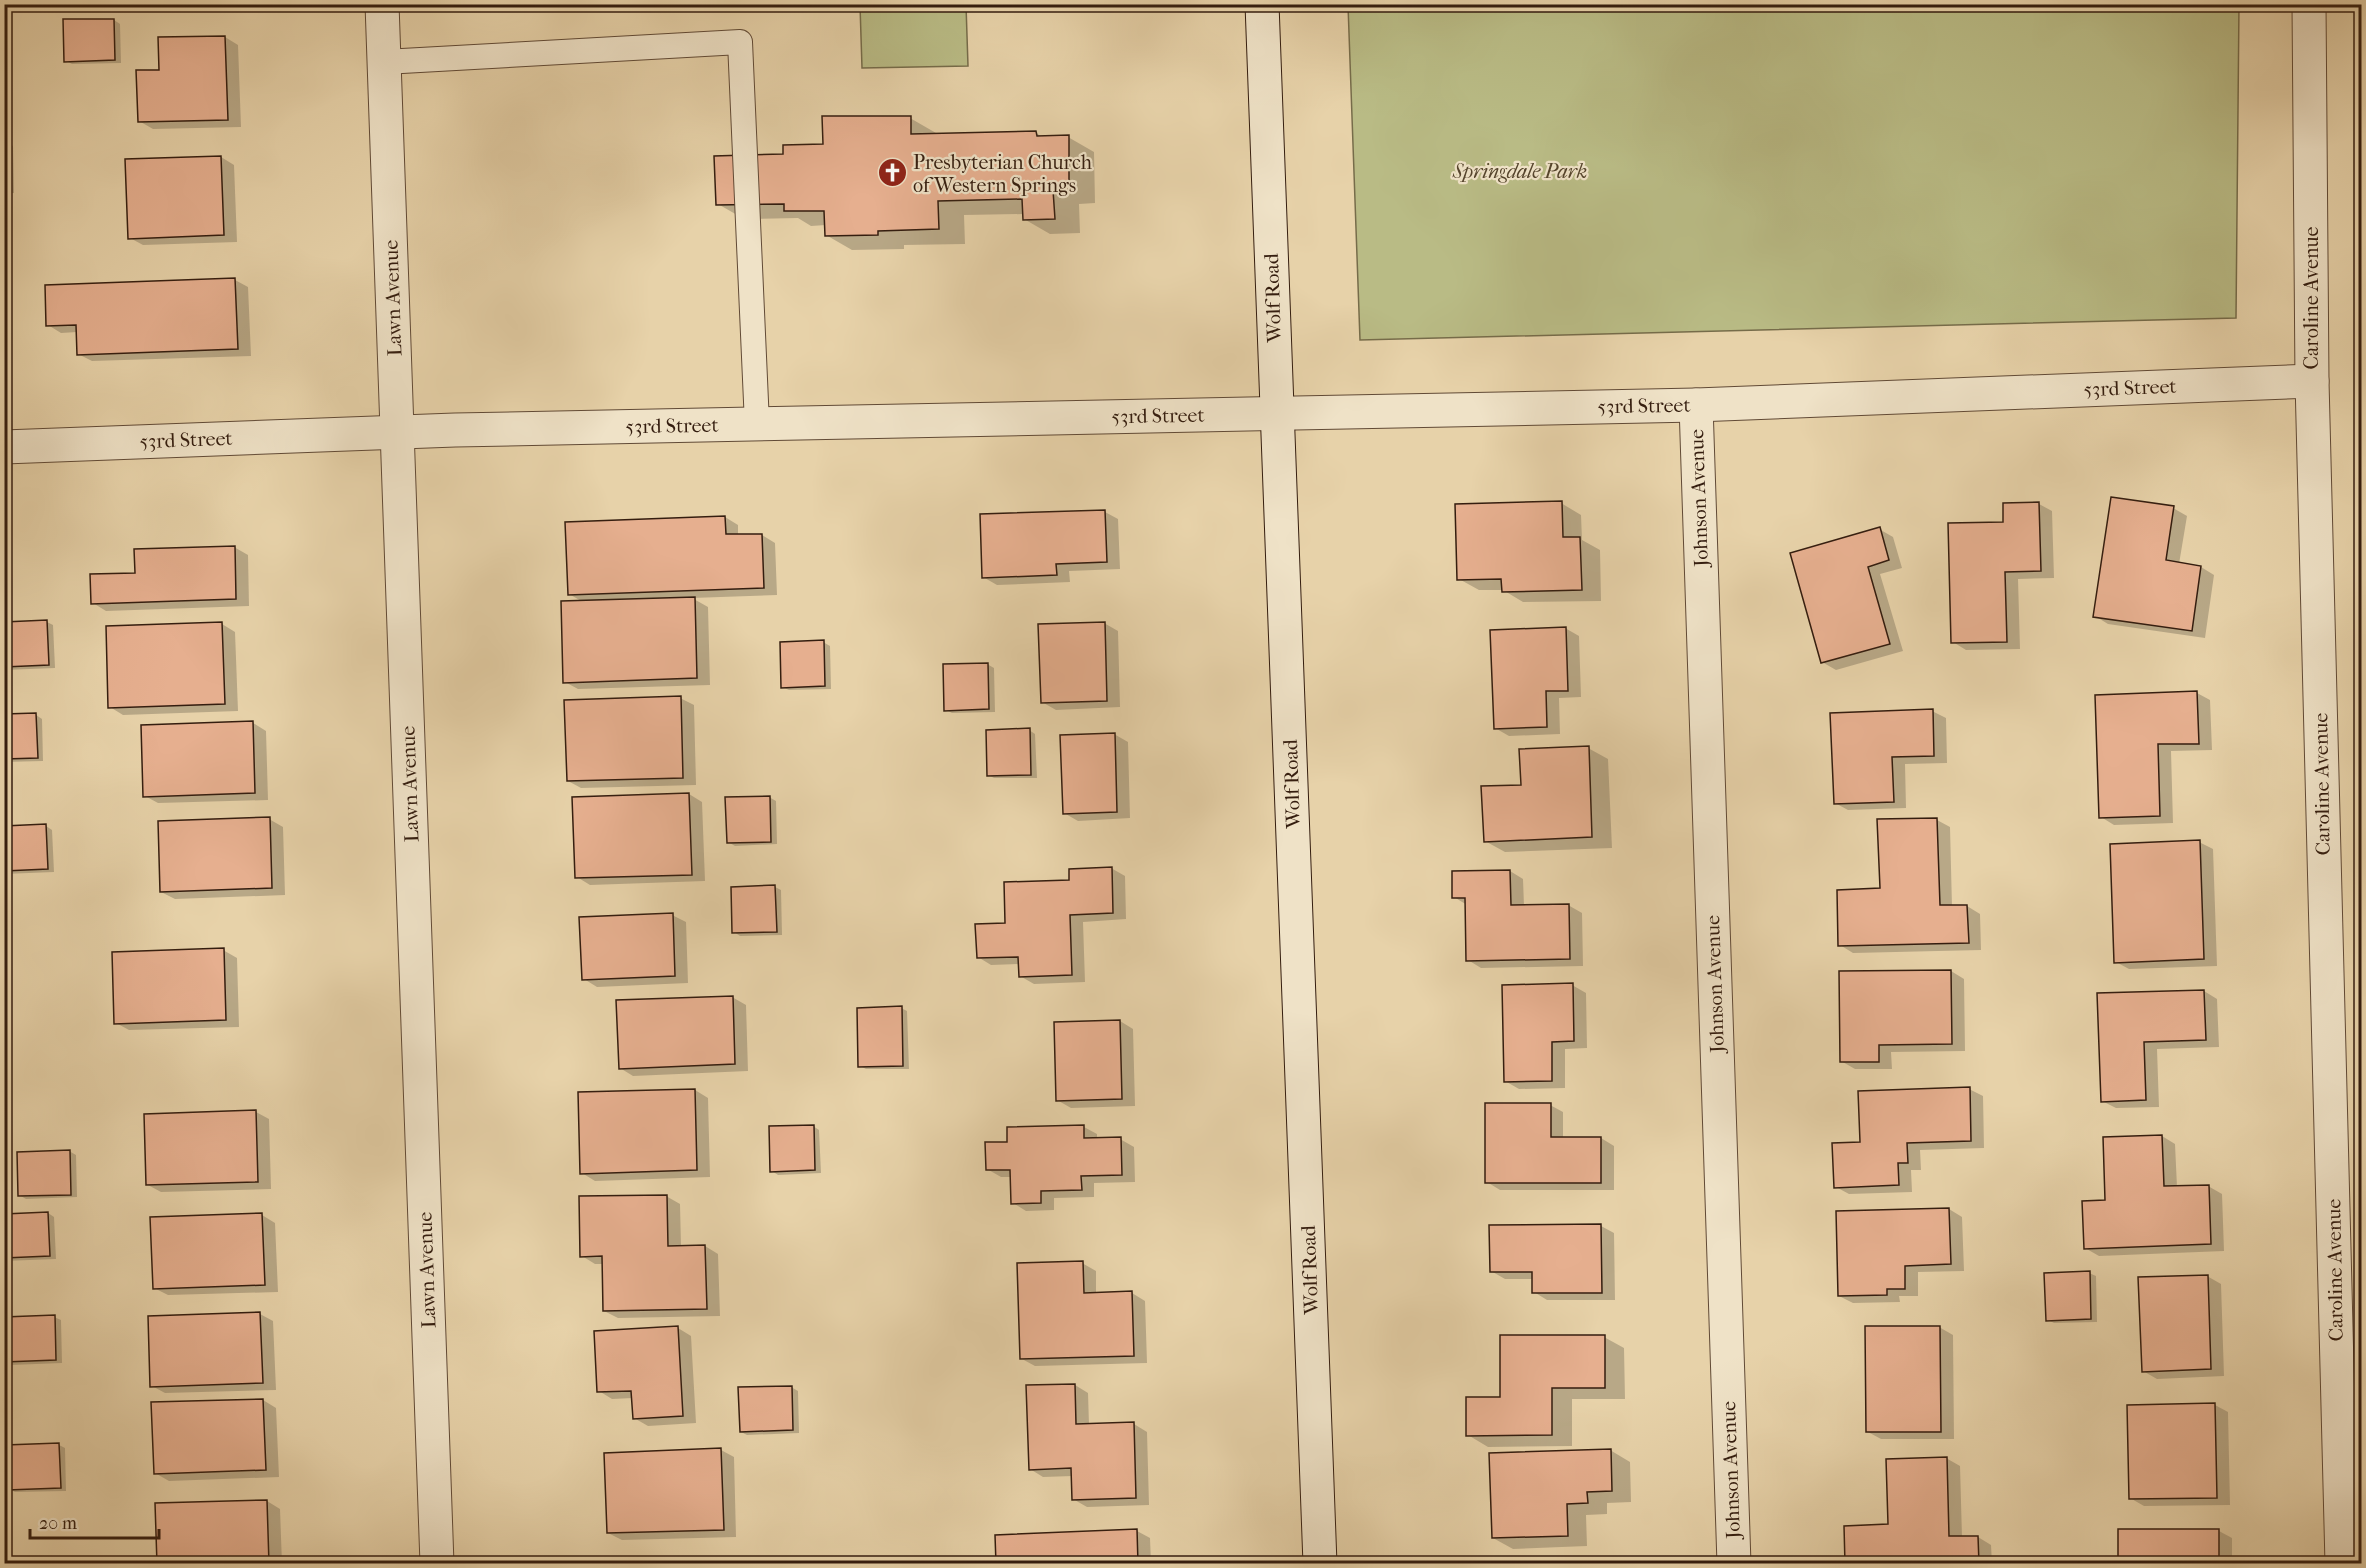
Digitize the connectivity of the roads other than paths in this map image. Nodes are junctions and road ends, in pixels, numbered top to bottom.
1 (382, 4) edge
2 (1262, 4) edge
3 (2309, 4) edge
4 (384, 62) junction
5 (2312, 381) junction
6 (1696, 405) junction
7 (1278, 414) junction
8 (757, 424) junction
9 (398, 431) junction
10 (4, 447) edge
11 (437, 1563) edge
12 (1320, 1563) edge
13 (1734, 1563) edge
14 (2342, 1563) edge

1 - 4 street, Lawn Avenue
2 - 7 street, Wolf Road
3 - 5 street, Caroline Avenue
4 - 8 lane
4 - 9 street, Lawn Avenue
5 - 6 street, 53rd Street
5 - 14 street, Caroline Avenue
6 - 7 street, 53rd Street
6 - 13 street, Johnson Avenue
7 - 8 street, 53rd Street
7 - 12 street, Wolf Road
8 - 9 street, 53rd Street
9 - 10 street, 53rd Street
9 - 11 street, Lawn Avenue

